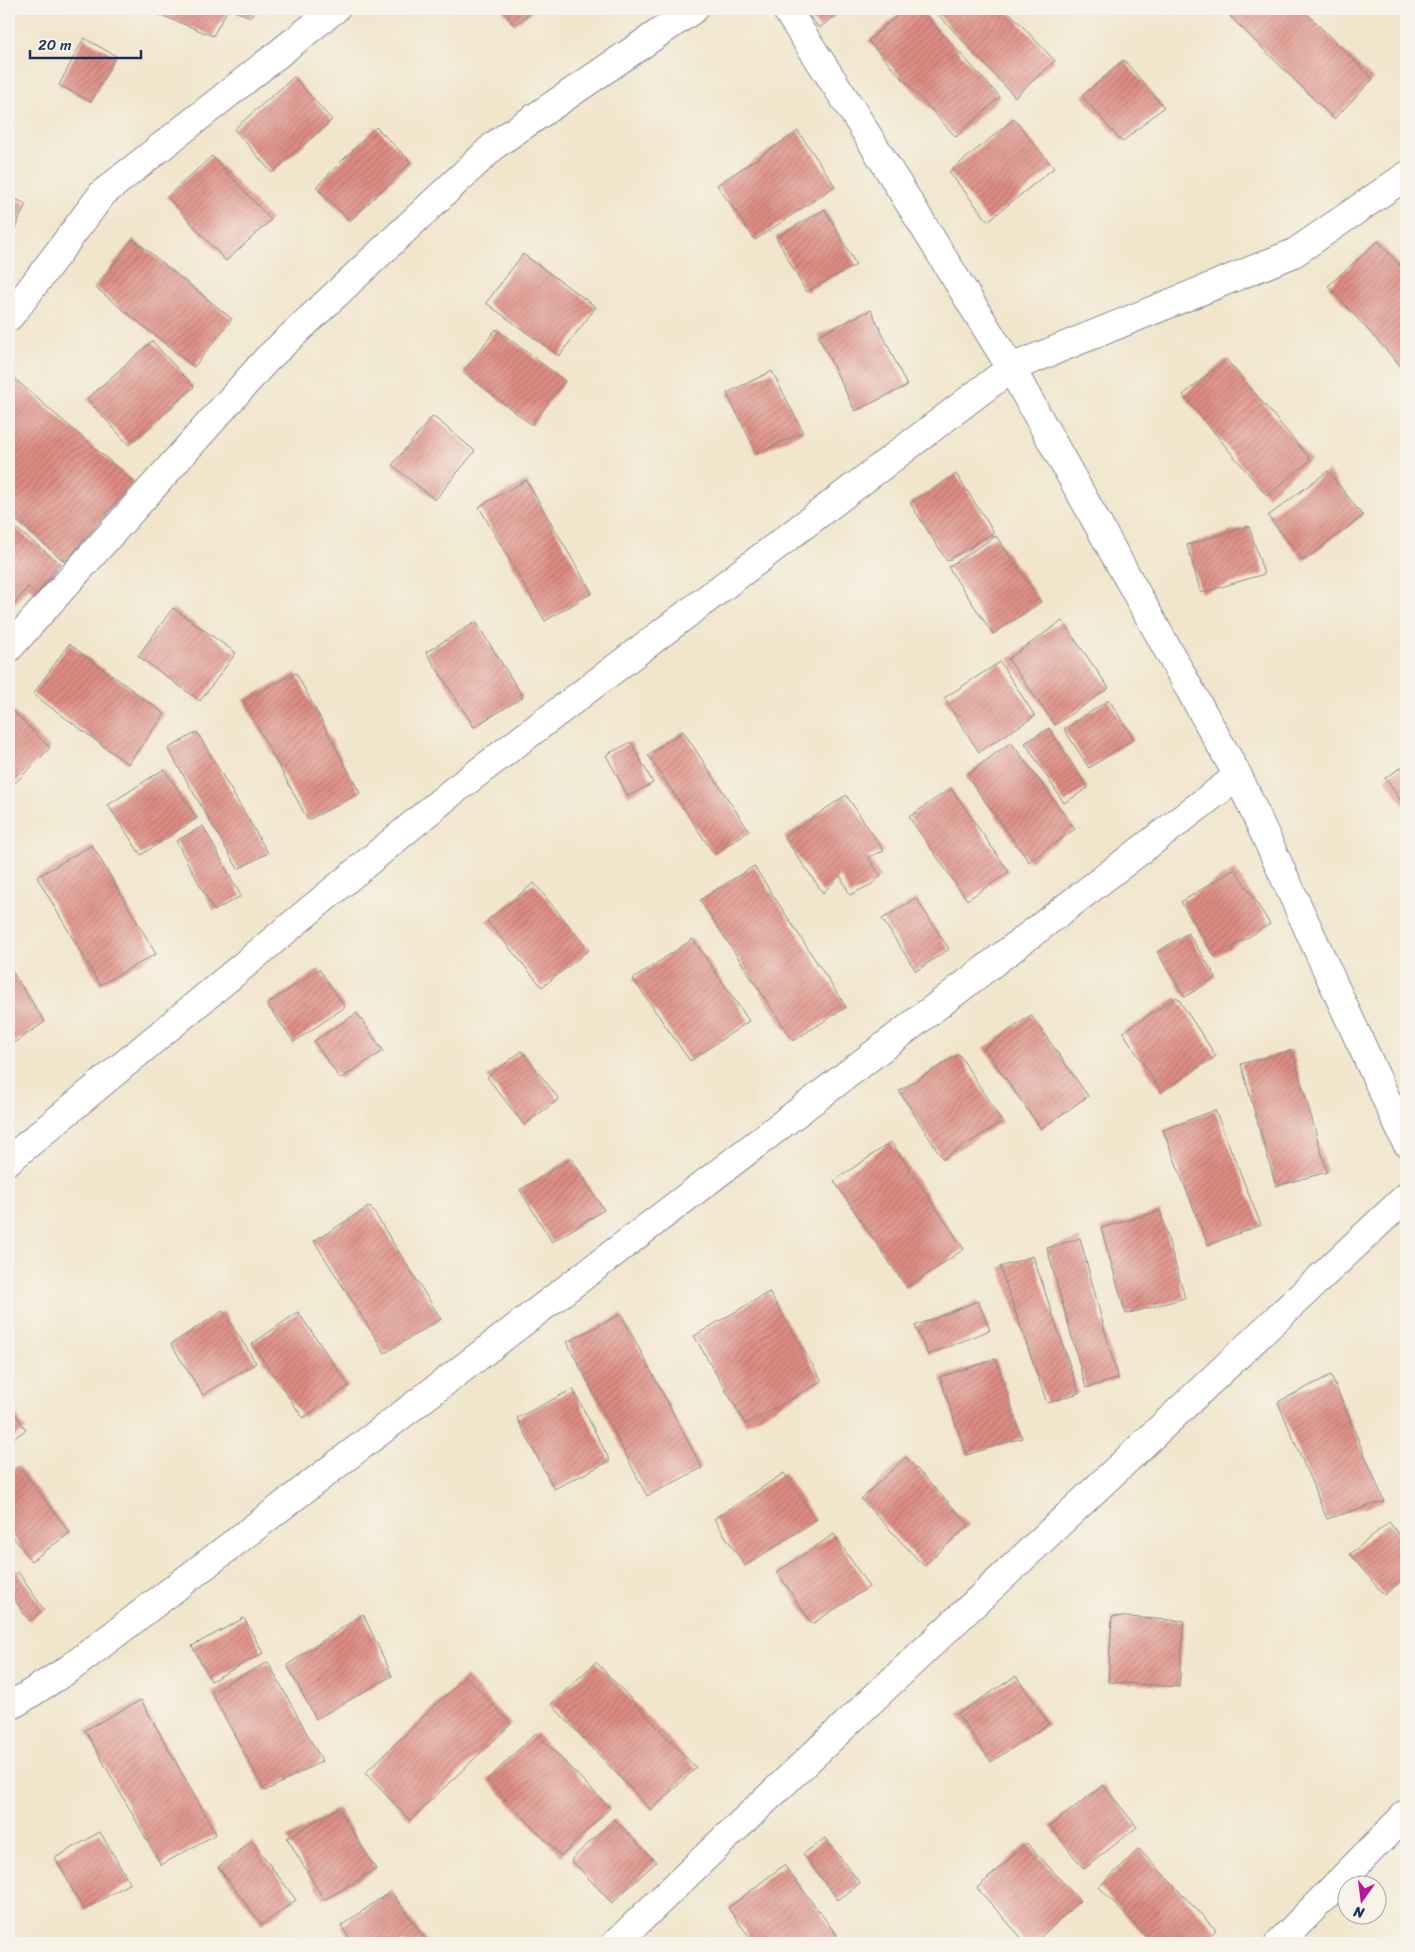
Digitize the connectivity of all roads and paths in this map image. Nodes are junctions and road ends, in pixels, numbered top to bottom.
1 (335, 9) edge
2 (694, 9) edge
3 (786, 9) edge
4 (1406, 176) edge
5 (9, 316) edge
6 (1011, 368) junction
7 (9, 648) edge
8 (1238, 776) junction
9 (1406, 1142) edge
10 (9, 1160) edge
11 (1406, 1197) edge
12 (9, 1707) edge
13 (1406, 1814) edge
14 (616, 1943) edge
15 (1279, 1943) edge

1 - 5 street
2 - 7 street
3 - 6 street
4 - 6 street
6 - 8 street
6 - 10 street
8 - 9 street
8 - 12 street
11 - 14 street
13 - 15 street

